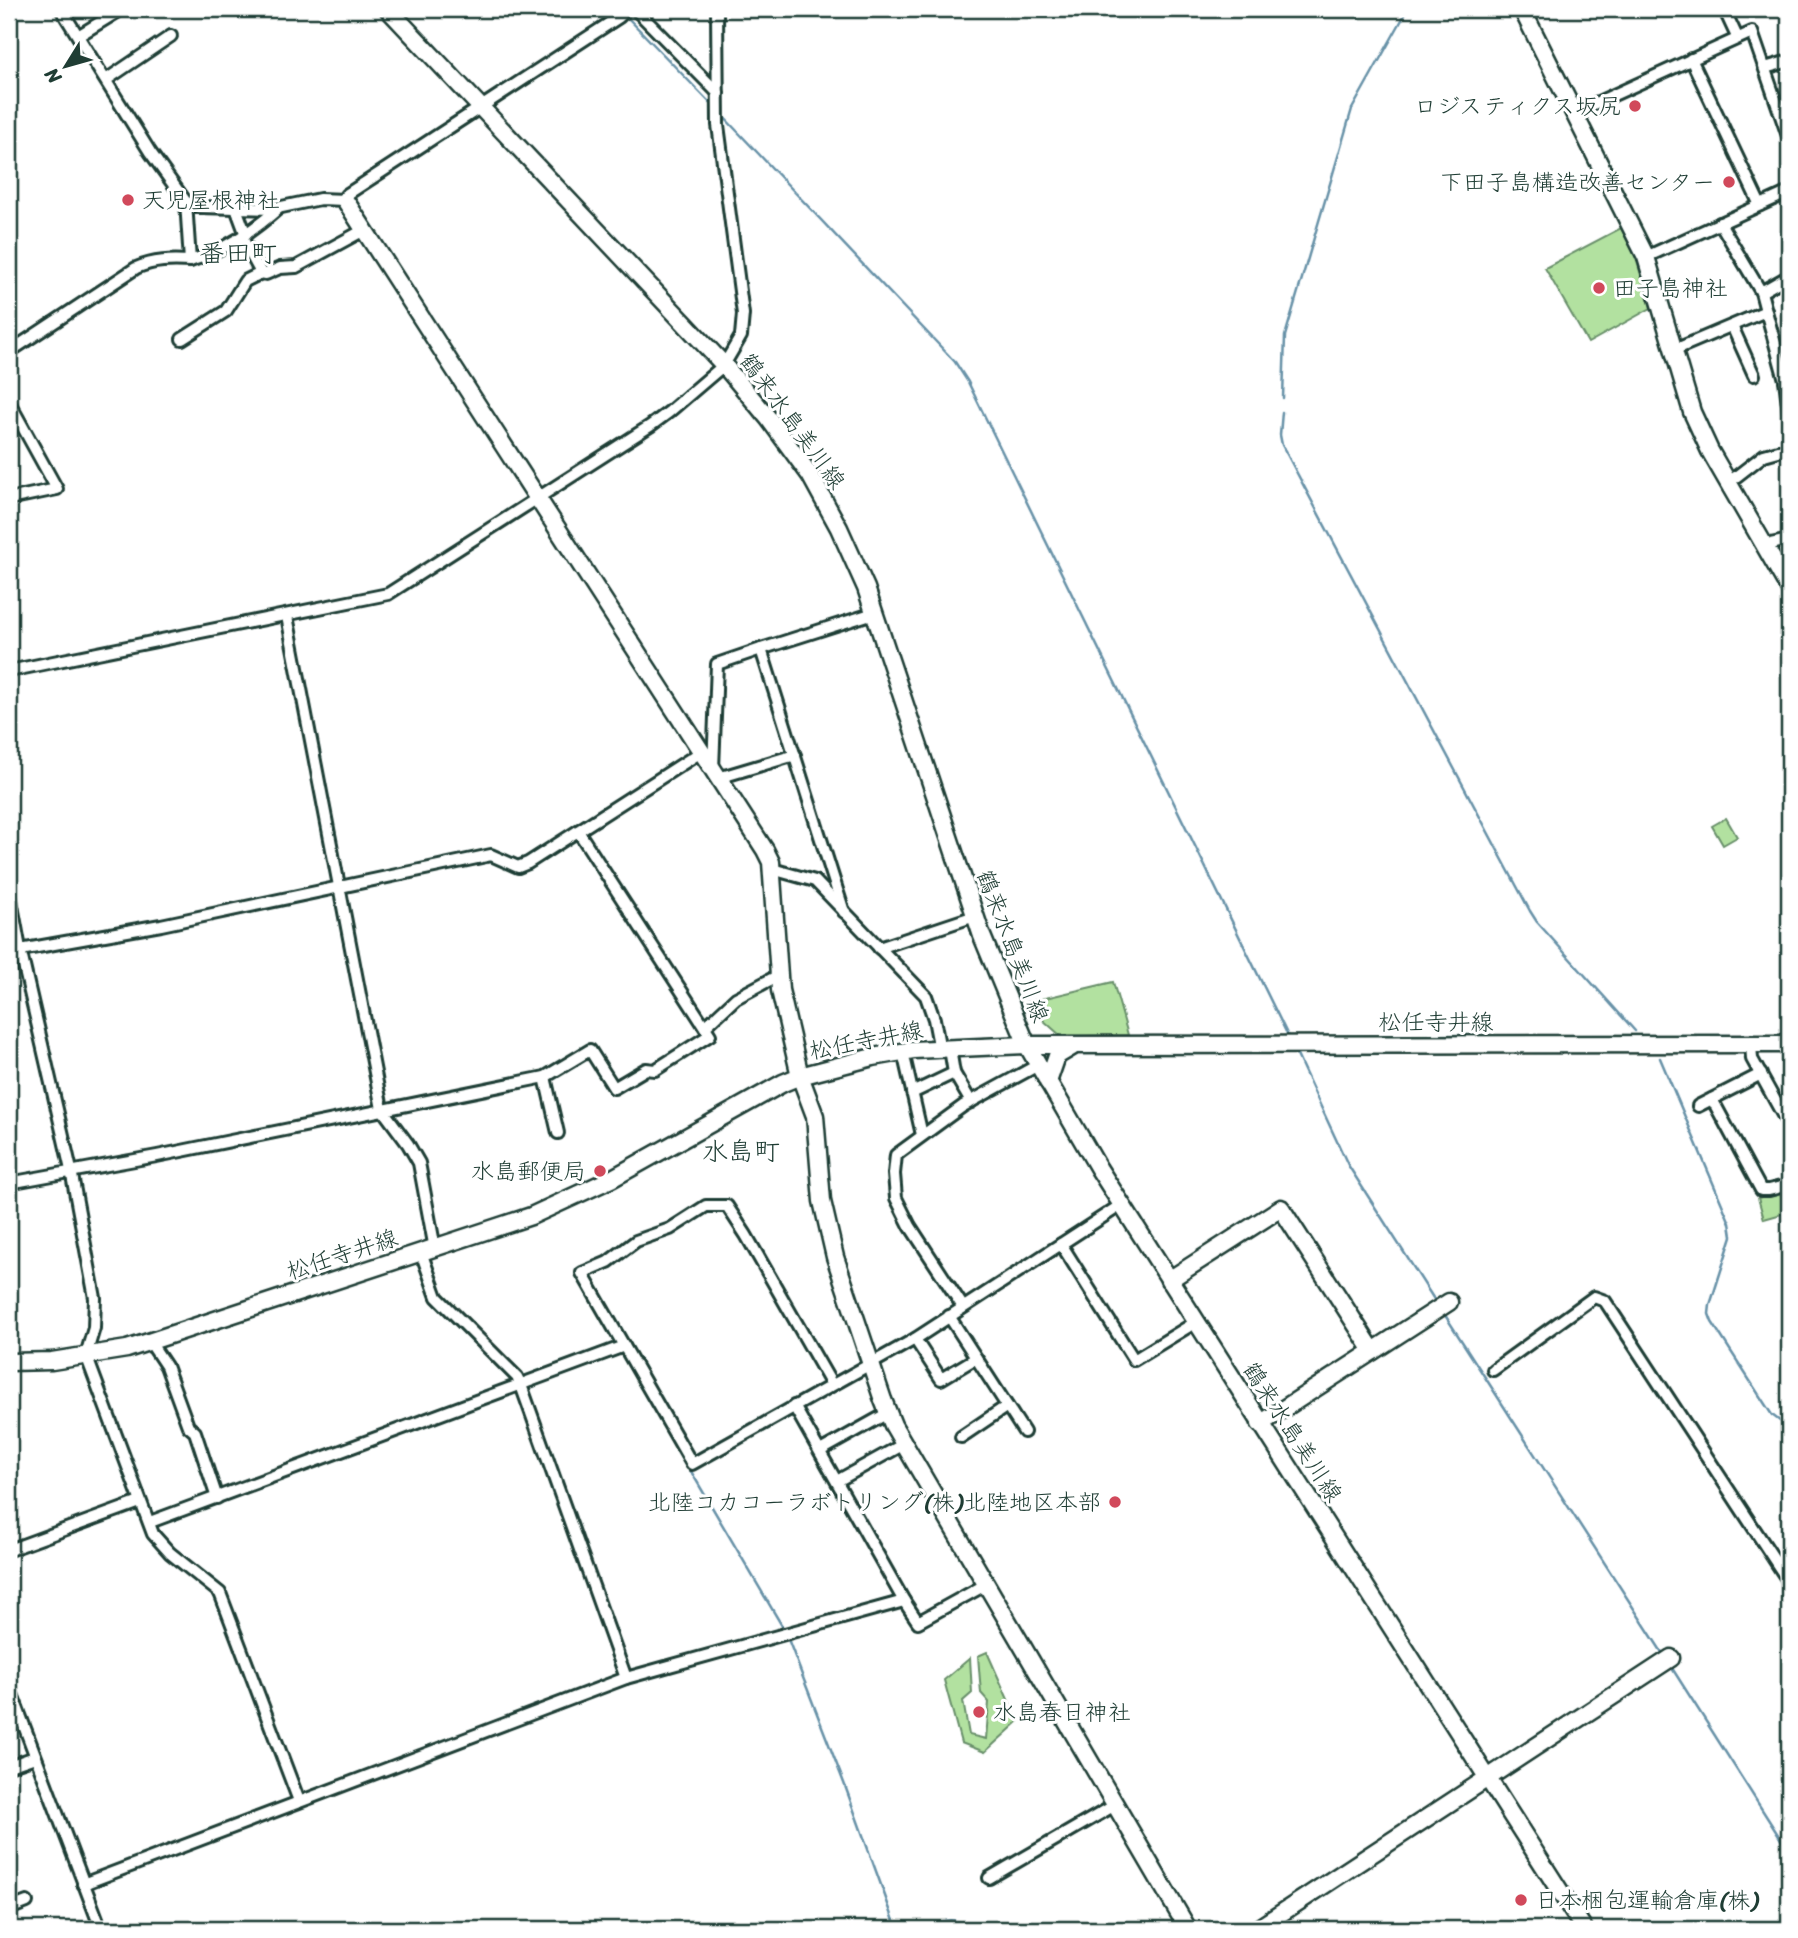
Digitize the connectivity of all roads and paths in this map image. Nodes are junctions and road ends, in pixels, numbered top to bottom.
1 (61, 9) edge
2 (122, 9) edge
3 (388, 9) edge
4 (635, 9) edge
5 (717, 9) edge
6 (1522, 9) edge
7 (1724, 9) edge
8 (624, 12) edge
9 (78, 36) junction
10 (171, 36) dead end
11 (1737, 37) junction
12 (1691, 59) junction
13 (1789, 61) edge
14 (1765, 68) junction
15 (106, 80) junction
16 (718, 98) junction
17 (480, 108) junction
18 (1574, 113) junction
19 (1789, 139) edge
20 (1789, 192) edge
21 (345, 200) junction
22 (186, 202) junction
23 (1760, 205) junction
24 (280, 207) junction
25 (236, 208) junction
26 (1720, 223) junction
27 (364, 230) junction
28 (244, 237) junction
29 (1646, 257) junction
30 (190, 261) junction
31 (261, 273) junction
32 (1789, 276) edge
33 (1761, 292) junction
34 (1766, 311) junction
35 (1732, 326) junction
36 (182, 339) dead end
37 (1674, 350) junction
38 (9, 352) edge
39 (724, 365) junction
40 (1754, 375) dead end
41 (1787, 380) edge
42 (9, 402) edge
43 (1789, 412) edge
44 (1789, 448) edge
45 (1728, 483) junction
46 (538, 497) junction
47 (9, 499) edge
48 (1789, 540) edge
49 (1766, 545) junction
50 (1789, 588) edge
51 (874, 613) junction
52 (287, 616) junction
53 (761, 649) junction
54 (9, 671) edge
55 (701, 752) junction
56 (795, 755) junction
57 (715, 774) junction
58 (578, 831) junction
59 (772, 869) junction
60 (339, 886) junction
61 (9, 888) edge
62 (844, 912) junction
63 (975, 916) junction
64 (878, 948) junction
65 (14, 951) edge
66 (779, 975) junction
67 (1014, 1013) junction
68 (705, 1027) junction
69 (1751, 1044) junction
70 (1789, 1044) edge
71 (1027, 1045) junction
72 (1074, 1045) junction
73 (996, 1047) junction
74 (945, 1049) junction
75 (902, 1052) junction
76 (1038, 1065) junction
77 (954, 1073) junction
78 (1761, 1074) junction
79 (800, 1076) junction
80 (545, 1077) junction
81 (1048, 1082) junction
82 (912, 1093) junction
83 (1712, 1099) junction
84 (971, 1102) junction
85 (1698, 1106) dead end
86 (382, 1109) junction
87 (1789, 1126) edge
88 (558, 1133) dead end
89 (922, 1135) junction
90 (71, 1170) junction
91 (9, 1183) edge
92 (1789, 1185) edge
93 (1121, 1205) junction
94 (1061, 1244) junction
95 (428, 1250) junction
96 (1169, 1280) junction
97 (1443, 1306) dead end
98 (963, 1307) junction
99 (949, 1316) junction
100 (1196, 1322) junction
101 (915, 1339) junction
102 (150, 1342) junction
103 (624, 1346) junction
104 (1373, 1351) junction
105 (86, 1355) junction
106 (976, 1358) junction
107 (9, 1362) edge
108 (870, 1364) junction
109 (1493, 1370) dead end
110 (521, 1385) junction
111 (832, 1385) junction
112 (794, 1406) junction
113 (1007, 1406) junction
114 (888, 1413) junction
115 (1260, 1424) junction
116 (1024, 1432) dead end
117 (961, 1437) dead end
118 (904, 1444) junction
119 (820, 1451) junction
120 (837, 1481) junction
121 (217, 1498) junction
122 (140, 1502) junction
123 (150, 1522) junction
124 (9, 1550) edge
125 (1789, 1582) edge
126 (985, 1585) junction
127 (904, 1601) junction
128 (1667, 1661) dead end
129 (626, 1678) junction
130 (9, 1686) edge
131 (35, 1758) junction
132 (9, 1766) edge
133 (1487, 1777) junction
134 (299, 1801) junction
135 (1115, 1805) junction
136 (989, 1878) dead end
137 (83, 1884) junction
138 (27, 1902) dead end
139 (9, 1909) edge
140 (101, 1929) edge
141 (1188, 1929) edge
142 (1257, 1929) edge
143 (1584, 1929) edge

1 - 9 street
2 - 9 street
3 - 17 main road, 鶴来水島美川線
4 - 16 street
5 - 16 street
6 - 18 main road
7 - 11 street
8 - 17 street
9 - 15 street
10 - 15 street
11 - 12 street
11 - 14 street
12 - 18 street
12 - 23 street
13 - 14 street
14 - 19 street
15 - 22 street
16 - 39 street
17 - 21 street
17 - 39 main road, 鶴来水島美川線
18 - 29 main road
20 - 23 street
21 - 24 street
21 - 27 main road
22 - 25 street
22 - 30 street
23 - 26 street
24 - 25 street
24 - 28 street
25 - 28 street
26 - 29 street
26 - 33 street
27 - 31 street
27 - 46 main road
28 - 30 street
28 - 31 street
29 - 37 main road
30 - 38 street
31 - 36 street
32 - 33 street
33 - 34 street
34 - 35 street
34 - 41 street
35 - 37 street
35 - 40 street
37 - 45 main road
39 - 46 street
39 - 51 main road, 鶴来水島美川線
41 - 43 street
42 - 47 street
44 - 45 street
45 - 49 main road
46 - 52 street
46 - 55 main road
48 - 49 street
49 - 50 main road
51 - 53 street
51 - 63 main road, 鶴来水島美川線
52 - 54 street
52 - 60 street
53 - 56 street
53 - 57 street
55 - 57 main road
55 - 58 street
56 - 57 street
56 - 62 street
57 - 59 main road
58 - 60 street
58 - 68 street
59 - 62 street
59 - 66 main road
60 - 65 street
60 - 86 street
61 - 65 street
62 - 64 street
63 - 64 street
63 - 67 main road, 鶴来水島美川線
64 - 74 street
65 - 90 street
66 - 68 street
66 - 79 main road
67 - 71 main road, 鶴来水島美川線
67 - 73 main road
68 - 80 street
69 - 70 main road, 松任寺井線
69 - 72 main road, 松任寺井線
69 - 78 street
71 - 72 main road, 松任寺井線
71 - 73 main road, 松任寺井線
71 - 76 main road, 鶴来水島美川線
72 - 81 main road
73 - 74 main road, 松任寺井線
74 - 75 main road, 松任寺井線
74 - 77 street
75 - 79 main road, 松任寺井線
75 - 82 street
76 - 81 main road, 鶴来水島美川線
76 - 84 street
77 - 82 street
77 - 84 street
78 - 83 street
78 - 87 street
79 - 95 main road, 松任寺井線
79 - 108 main road
80 - 86 street
80 - 88 street
81 - 93 main road, 鶴来水島美川線
82 - 89 street
83 - 85 street
83 - 92 street
84 - 89 street
86 - 90 street
86 - 95 street
89 - 98 street
90 - 91 street
90 - 105 street
93 - 94 street
93 - 96 main road, 鶴来水島美川線
94 - 98 street
94 - 100 street
95 - 102 main road, 松任寺井線
95 - 110 street
96 - 100 main road, 鶴来水島美川線
96 - 104 main road
97 - 104 main road
98 - 99 street
99 - 101 street
99 - 106 street
100 - 115 main road, 鶴来水島美川線
101 - 106 street
101 - 108 street
102 - 105 main road, 松任寺井線
102 - 121 street
103 - 110 street
103 - 111 street
103 - 112 street
104 - 115 main road
105 - 107 main road, 松任寺井線
105 - 122 street
106 - 113 street
108 - 111 street
108 - 114 main road
109 - 125 street
110 - 121 street
110 - 129 street
111 - 112 street
112 - 119 street
113 - 116 street
113 - 117 street
114 - 118 main road
114 - 119 street
115 - 133 main road, 鶴来水島美川線
118 - 120 street
118 - 126 main road
119 - 120 street
120 - 127 street
121 - 123 street
122 - 123 street
122 - 124 street
123 - 134 street
126 - 127 street
126 - 135 main road
127 - 129 street
128 - 133 main road
129 - 134 street
130 - 131 street
131 - 132 street
131 - 137 street
133 - 142 main road
133 - 143 main road, 鶴来水島美川線
134 - 137 street
135 - 136 street
135 - 141 main road
137 - 140 street
138 - 139 street

